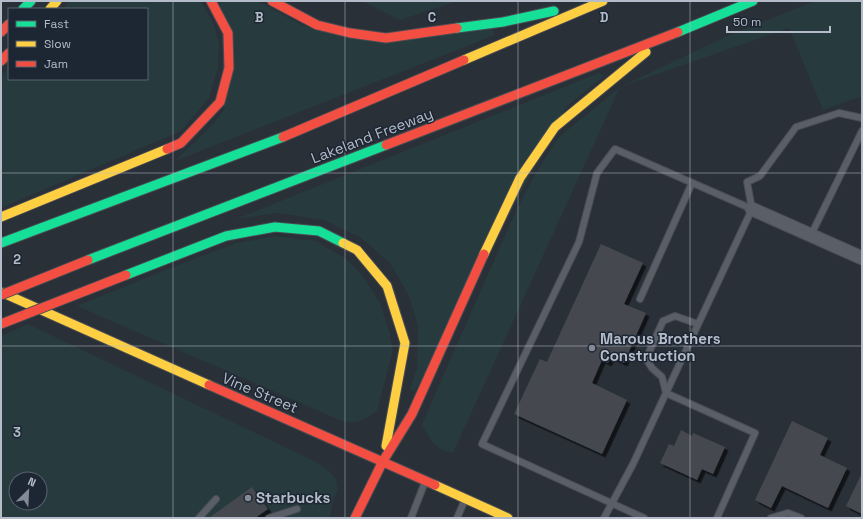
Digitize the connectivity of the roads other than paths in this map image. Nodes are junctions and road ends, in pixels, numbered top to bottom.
1 (211, 1) edge
2 (272, 1) edge
3 (602, 1) edge
4 (753, 1) edge
5 (661, 39) junction
6 (8, 54) edge
7 (1, 62) edge
8 (862, 118) edge
9 (862, 130) edge
10 (692, 184) junction
11 (752, 209) junction
12 (1, 217) edge
13 (811, 235) junction
14 (1, 243) edge
15 (862, 258) edge
16 (1, 292) edge
17 (1, 295) edge
18 (640, 299) dead end
19 (1, 324) edge
20 (698, 324) junction
21 (666, 393) junction
22 (383, 461) junction
23 (425, 480) junction
24 (216, 499) dead end
25 (465, 499) junction
26 (611, 503) junction
27 (297, 509) dead end
28 (359, 516) edge
29 (199, 518) edge
30 (268, 518) edge
31 (411, 518) edge
32 (457, 518) edge
33 (508, 518) edge
34 (604, 518) edge
35 (644, 518) edge
36 (717, 518) edge
37 (771, 518) edge
38 (801, 518) edge

1 - 12 main road
2 - 3 main road
3 - 14 main road
4 - 5 main road, Lakeland Freeway
5 - 17 main road, Lakeland Freeway, bridge
5 - 22 main road
6 - 7 main road
8 - 11 lane
9 - 13 lane
10 - 11 lane
10 - 18 lane
10 - 26 lane
11 - 13 street
11 - 20 lane
13 - 15 street
16 - 22 main road, Vine Street
19 - 22 main road, bridge
20 - 21 lane
20 - 21 lane
21 - 26 lane
21 - 36 lane
22 - 23 main road, Vine Street
22 - 28 main road
23 - 25 main road, Vine Street
23 - 31 lane
24 - 29 lane
25 - 32 lane
25 - 33 main road, Vine Street
26 - 34 lane
26 - 35 lane
27 - 30 lane
37 - 38 lane

